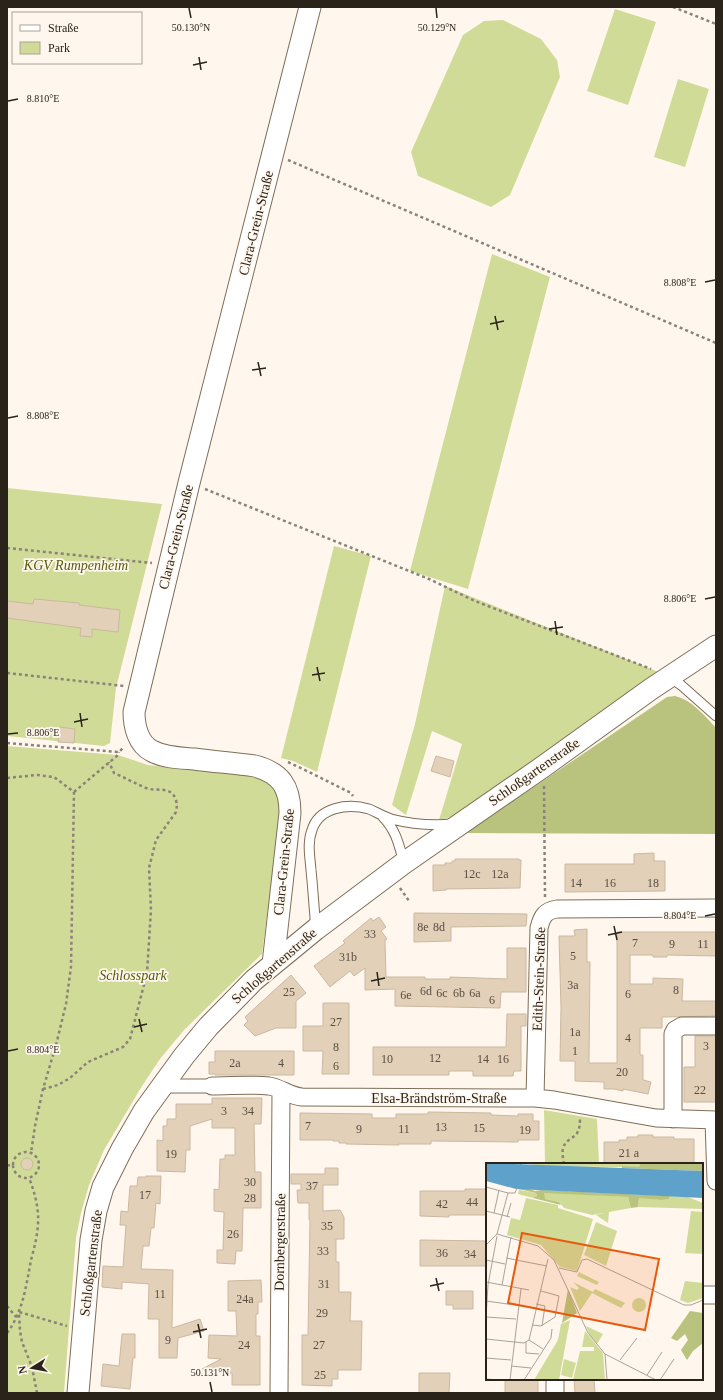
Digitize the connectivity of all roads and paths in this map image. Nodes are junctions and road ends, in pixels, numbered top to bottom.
1 (310, 7) edge
2 (673, 7) edge
3 (716, 24) edge
4 (273, 154) junction
5 (716, 343) edge
6 (189, 483) junction
7 (7, 548) edge
8 (170, 565) junction
9 (716, 646) edge
10 (7, 673) edge
11 (669, 676) junction
12 (138, 688) junction
13 (716, 716) edge
14 (143, 743) junction
15 (7, 744) edge
16 (119, 752) junction
17 (109, 762) junction
18 (544, 766) junction
19 (7, 778) edge
20 (74, 792) junction
21 (382, 816) junction
22 (463, 822) junction
23 (404, 863) junction
24 (716, 908) edge
25 (546, 914) junction
26 (316, 929) junction
27 (273, 964) junction
28 (716, 1026) edge
29 (162, 1086) junction
30 (212, 1086) joint
31 (43, 1089) junction
32 (281, 1091) junction
33 (535, 1098) junction
34 (580, 1105) junction
35 (673, 1119) junction
36 (715, 1120) edge
37 (31, 1153) junction
38 (564, 1163) edge
39 (7, 1165) edge
40 (13, 1166) junction
41 (30, 1178) junction
42 (716, 1181) edge
43 (716, 1294) edge
44 (703, 1295) edge
45 (7, 1306) edge
46 (19, 1312) junction
47 (16, 1318) junction
48 (7, 1328) edge
49 (11, 1328) junction
50 (83, 1330) junction
51 (7, 1333) edge
52 (555, 1380) edge
53 (37, 1393) edge
54 (78, 1393) edge
55 (279, 1393) edge
56 (555, 1393) edge

1 - 4 street, Clara-Grein-Straße
2 - 3 path
4 - 5 path
4 - 6 street, Clara-Grein-Straße
6 - 8 street, Clara-Grein-Straße
6 - 11 path
7 - 8 path
8 - 12 street, Clara-Grein-Straße
9 - 11 street, Schloßgartenstraße
10 - 12 path
11 - 13 lane
11 - 18 street, Schloßgartenstraße
12 - 14 street, Clara-Grein-Straße
14 - 16 path
14 - 27 street, Clara-Grein-Straße
15 - 16 path
16 - 17 path
17 - 20 path
17 - 31 path
18 - 22 street, Schloßgartenstraße
18 - 25 path
19 - 20 path
20 - 31 path
21 - 22 lane
21 - 23 lane
21 - 26 lane
22 - 23 street, Schloßgartenstraße
23 - 26 street, Schloßgartenstraße
24 - 25 street, Edith-Stein-Straße
25 - 33 street, Edith-Stein-Straße
26 - 27 street, Schloßgartenstraße
27 - 29 street, Schloßgartenstraße
28 - 35 street
29 - 30 street, Elsa-Brändström-Straße
29 - 50 street, Schloßgartenstraße
30 - 32 street, Elsa-Brändström-Straße
31 - 37 path
32 - 33 street, Elsa-Brändström-Straße
32 - 55 street, Dornbergerstraße
33 - 34 street, Elsa-Brändström-Straße
34 - 35 street, Elsa-Brändström-Straße
34 - 38 path
35 - 36 street, Elsa-Brändström-Straße
36 - 42 street
37 - 40 path
37 - 41 path
39 - 40 path
40 - 41 path
41 - 46 path
43 - 44 street
45 - 47 path
46 - 47 path
46 - 50 path
46 - 53 path
47 - 49 path
48 - 49 path
49 - 51 path
50 - 54 street, Schloßgartenstraße
52 - 56 street

